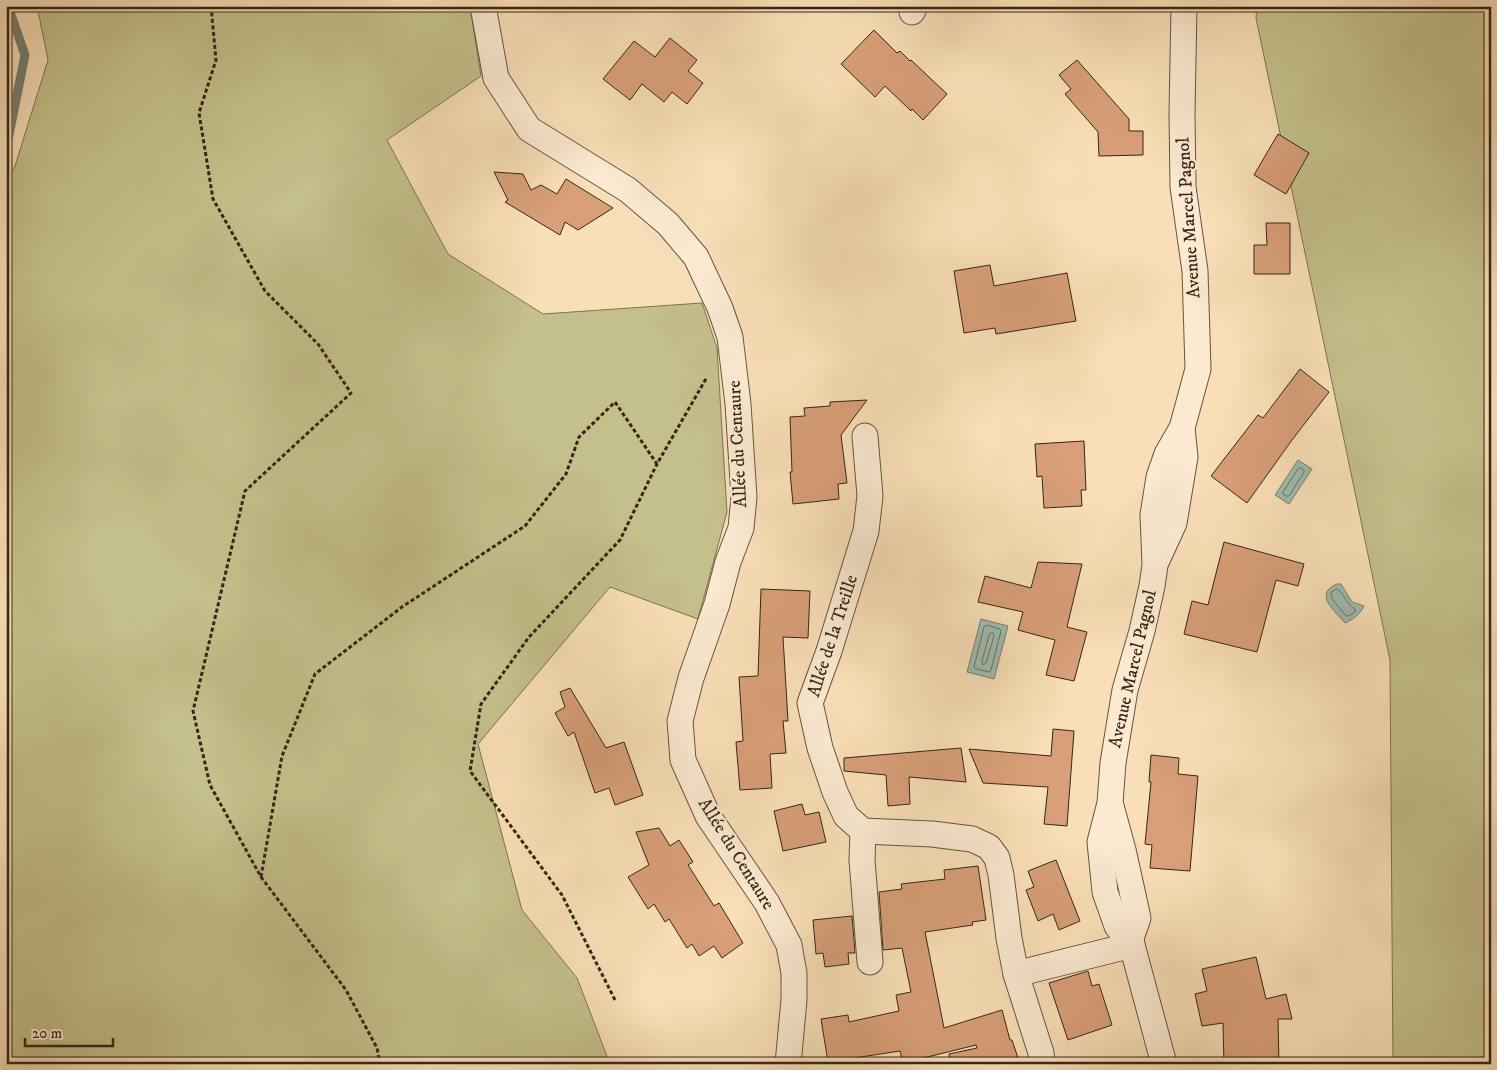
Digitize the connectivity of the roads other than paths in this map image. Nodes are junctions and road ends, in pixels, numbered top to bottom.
1 (483, 6) edge
2 (1184, 6) edge
3 (865, 436) dead end
4 (863, 831) junction
5 (1131, 943) junction
6 (870, 962) dead end
7 (1016, 974) junction
8 (788, 1064) edge
9 (1042, 1064) edge
10 (1164, 1064) edge

1 - 8 street, Allée du Centaure
2 - 5 street, Avenue Marcel Pagnol
3 - 4 street, Allée de la Treille
4 - 6 street
4 - 7 street
5 - 7 street
5 - 10 street, Avenue Marcel Pagnol
7 - 9 street

